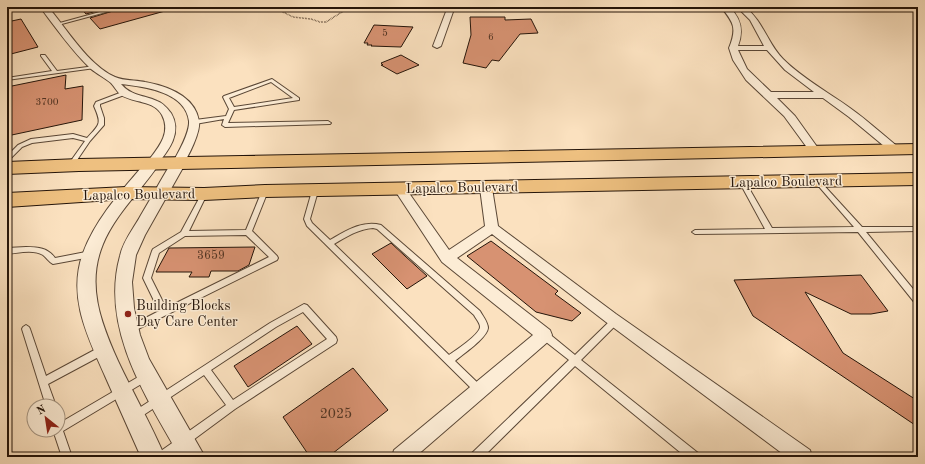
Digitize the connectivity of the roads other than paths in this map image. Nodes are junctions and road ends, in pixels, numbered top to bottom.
1 (63, 7) edge
2 (109, 7) edge
3 (123, 7) edge
4 (450, 7) edge
5 (567, 7) edge
6 (725, 7) edge
7 (741, 7) edge
8 (46, 9) edge
9 (736, 20) junction
10 (754, 20) junction
11 (57, 22) junction
12 (437, 46) dead end
13 (733, 48) junction
14 (770, 48) junction
15 (43, 56) dead end
16 (95, 67) junction
17 (56, 73) junction
18 (7, 79) edge
19 (112, 80) junction
20 (125, 93) junction
21 (767, 95) junction
22 (825, 95) junction
23 (232, 109) junction
24 (228, 117) junction
25 (195, 122) junction
26 (328, 123) dead end
27 (88, 140) junction
28 (894, 149) junction
29 (918, 149) edge
30 (816, 151) junction
31 (739, 153) junction
32 (542, 157) junction
33 (7, 159) edge
34 (152, 164) junction
35 (178, 164) junction
36 (72, 165) junction
37 (7, 168) edge
38 (918, 179) edge
39 (817, 181) junction
40 (743, 183) junction
41 (601, 186) junction
42 (486, 188) junction
43 (400, 189) junction
44 (342, 190) junction
45 (265, 191) junction
46 (315, 191) junction
47 (126, 193) junction
48 (160, 193) junction
49 (204, 194) junction
50 (7, 200) edge
51 (492, 228) junction
52 (918, 229) edge
53 (860, 230) junction
54 (770, 231) junction
55 (248, 232) junction
56 (695, 232) dead end
57 (184, 234) junction
58 (329, 244) junction
59 (7, 251) edge
60 (91, 254) junction
61 (447, 258) junction
62 (918, 301) edge
63 (164, 313) junction
64 (615, 321) junction
65 (26, 329) dead end
66 (129, 330) junction
67 (544, 335) junction
68 (103, 350) junction
69 (449, 360) junction
70 (576, 361) junction
71 (205, 369) junction
72 (148, 375) junction
73 (44, 382) junction
74 (479, 390) junction
75 (121, 392) junction
76 (49, 398) edge
77 (161, 399) junction
78 (232, 406) junction
79 (134, 416) junction
80 (66, 425) edge
81 (61, 438) edge
82 (183, 440) junction
83 (67, 457) edge
84 (153, 457) edge
85 (162, 457) edge
86 (193, 457) edge
87 (401, 457) edge
88 (476, 457) edge
89 (694, 457) edge
90 (803, 457) edge

1 - 8 lane
2 - 11 lane
3 - 11 lane
4 - 5 street
4 - 12 street
6 - 9 street
7 - 10 street
8 - 11 street
9 - 10 street
9 - 13 street
10 - 14 street
11 - 16 street
13 - 14 street
13 - 21 street
14 - 22 street
15 - 17 lane
16 - 17 lane
16 - 19 street
17 - 18 lane
19 - 20 street
19 - 25 street
20 - 27 lane
20 - 34 street
21 - 22 street
21 - 30 street
22 - 28 street
23 - 23 lane
23 - 24 lane
24 - 25 lane
24 - 26 lane
25 - 35 street
27 - 33 lane
27 - 36 lane
28 - 29 main road
28 - 30 main road
30 - 31 main road
31 - 32 main road
31 - 41 main road
32 - 35 main road
32 - 44 main road
34 - 35 main road
34 - 36 main road
34 - 47 street
35 - 48 street
36 - 37 main road
38 - 39 main road, Lapalco Boulevard
39 - 40 main road, Lapalco Boulevard
39 - 53 lane
40 - 41 main road, Lapalco Boulevard
40 - 54 lane
41 - 42 main road, Lapalco Boulevard
42 - 43 main road, Lapalco Boulevard
42 - 51 street
43 - 44 main road, Lapalco Boulevard
43 - 61 street
44 - 46 main road, Lapalco Boulevard
45 - 46 main road, Lapalco Boulevard
45 - 49 main road, Lapalco Boulevard
45 - 55 lane
46 - 58 lane
47 - 48 main road, Lapalco Boulevard
47 - 50 main road, Lapalco Boulevard
47 - 60 street
48 - 49 main road, Lapalco Boulevard
48 - 66 street
49 - 57 lane
51 - 61 street
51 - 64 street
52 - 53 lane
53 - 54 lane
53 - 62 lane
54 - 56 lane
55 - 57 lane
55 - 63 lane
57 - 63 lane
58 - 69 lane
58 - 69 lane
59 - 60 lane
60 - 68 street
61 - 67 street
63 - 66 lane
64 - 70 lane
64 - 90 street
65 - 73 lane
66 - 72 street
67 - 70 lane
67 - 74 street
68 - 73 lane
68 - 75 street
69 - 74 lane
70 - 88 lane
70 - 89 lane
71 - 77 lane
71 - 78 lane
71 - 78 lane
72 - 75 lane
72 - 77 street
73 - 76 lane
74 - 87 street
75 - 79 street
75 - 80 lane
77 - 79 lane
77 - 82 street
78 - 82 lane
79 - 84 street
81 - 83 lane
82 - 85 lane
82 - 86 street

